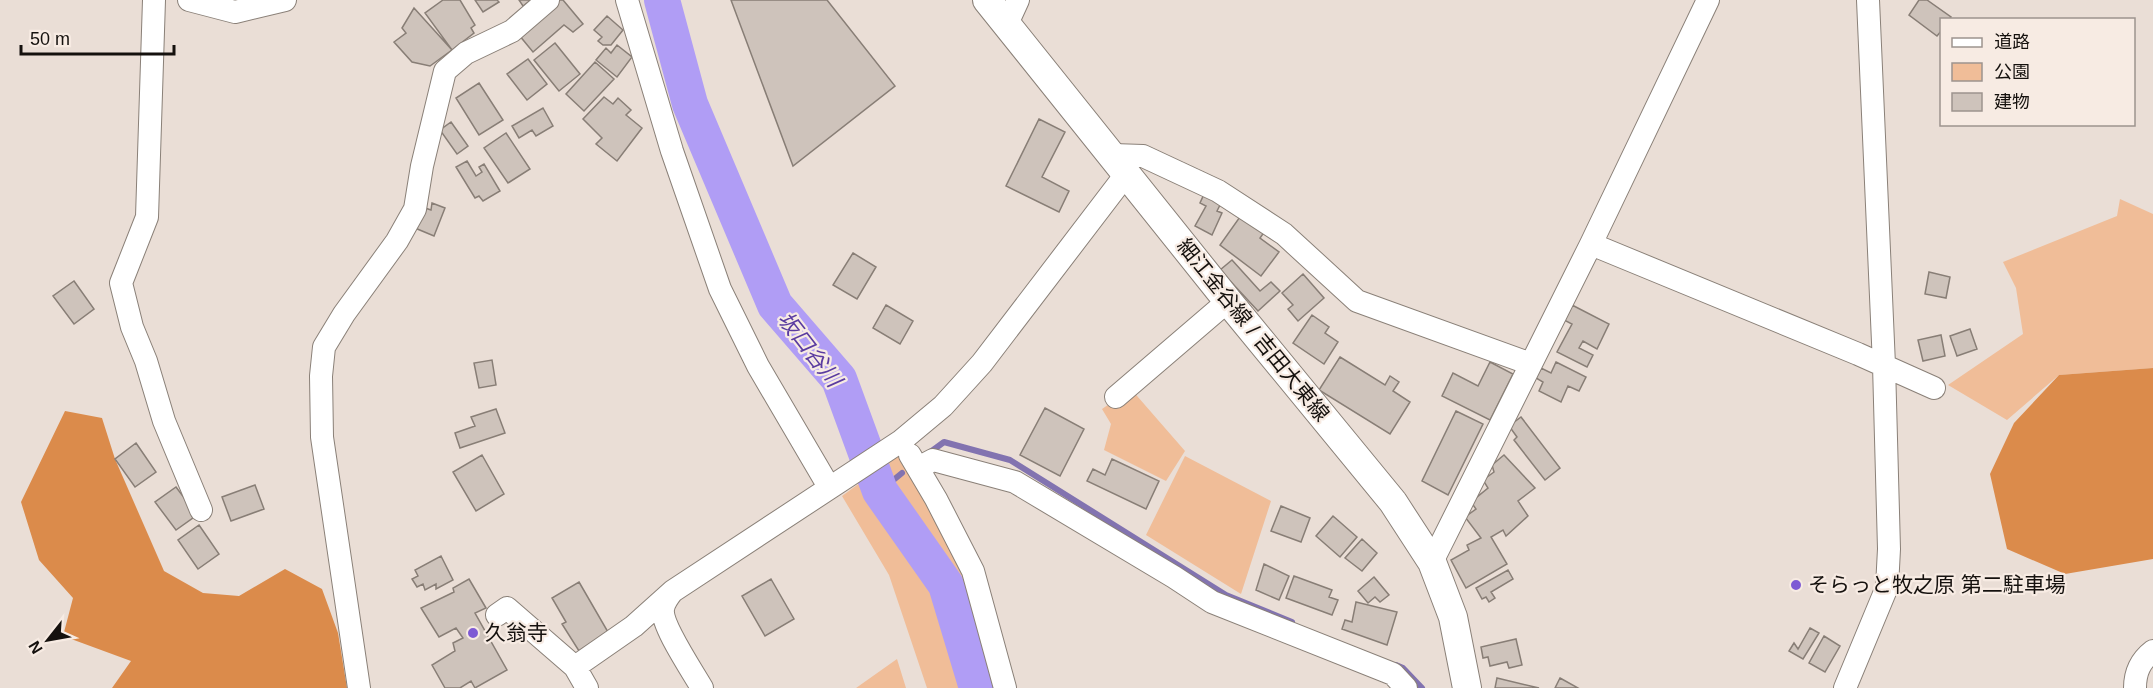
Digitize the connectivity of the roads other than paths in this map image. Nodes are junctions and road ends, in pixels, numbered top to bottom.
1 (154, 0) edge
2 (189, 0) edge
3 (285, 0) edge
4 (548, 0) edge
5 (627, 0) edge
6 (987, 0) edge
7 (1708, 0) edge
8 (1868, 0) edge
9 (1012, 12) edge
10 (1120, 164) junction
11 (1591, 244) junction
12 (1228, 301) junction
13 (1531, 364) junction
14 (1884, 366) junction
15 (1935, 388) dead end
16 (1116, 397) dead end
17 (896, 444) junction
18 (918, 468) junction
19 (833, 485) junction
20 (201, 510) dead end
21 (1432, 562) junction
22 (673, 591) junction
23 (497, 615) dead end
24 (2153, 651) edge
25 (575, 667) junction
26 (359, 688) edge
27 (587, 688) edge
28 (702, 688) edge
29 (1005, 688) edge
30 (1406, 688) edge
31 (1467, 688) edge
32 (1845, 688) edge
33 (2135, 688) edge

1 - 20 street
2 - 3 street
4 - 26 street
5 - 19 street
6 - 9 main road, 細江金谷線 / 吉田大東線
7 - 11 street
8 - 14 street
9 - 10 main road, 細江金谷線 / 吉田大東線
10 - 12 main road, 細江金谷線 / 吉田大東線
10 - 13 street
10 - 17 street
11 - 13 street
11 - 14 street
12 - 16 street
12 - 21 main road, 細江金谷線 / 吉田大東線
13 - 21 street
14 - 15 street
14 - 32 street
17 - 18 street
17 - 19 street
18 - 29 street
18 - 30 street
19 - 22 street
21 - 31 main road, 細江金谷線 / 吉田大東線
22 - 25 street
22 - 28 street
23 - 25 street
24 - 33 street
25 - 27 street

